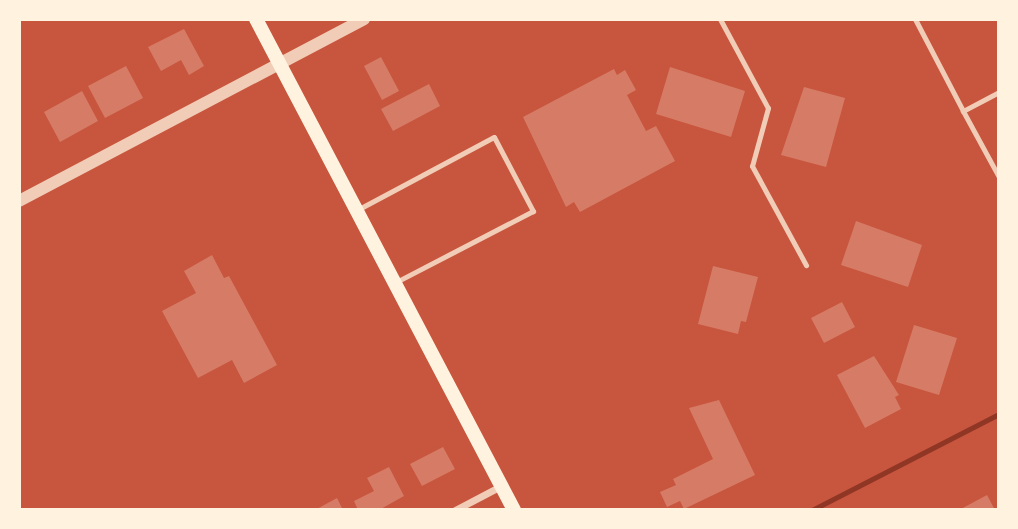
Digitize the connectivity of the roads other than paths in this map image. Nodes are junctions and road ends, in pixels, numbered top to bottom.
1 (256, 19) edge
2 (364, 19) edge
3 (720, 19) edge
4 (915, 19) edge
5 (280, 63) junction
6 (999, 92) edge
7 (963, 111) junction
8 (999, 177) edge
9 (19, 201) edge
10 (357, 209) junction
11 (806, 265) dead end
12 (395, 283) junction
13 (501, 485) junction
14 (455, 510) edge
15 (514, 510) edge

1 - 5 main road
2 - 5 street
3 - 11 lane
4 - 7 lane
5 - 9 street
5 - 10 main road
6 - 7 lane
7 - 8 lane
10 - 12 main road
10 - 12 lane
12 - 13 main road
13 - 14 street
13 - 15 main road

